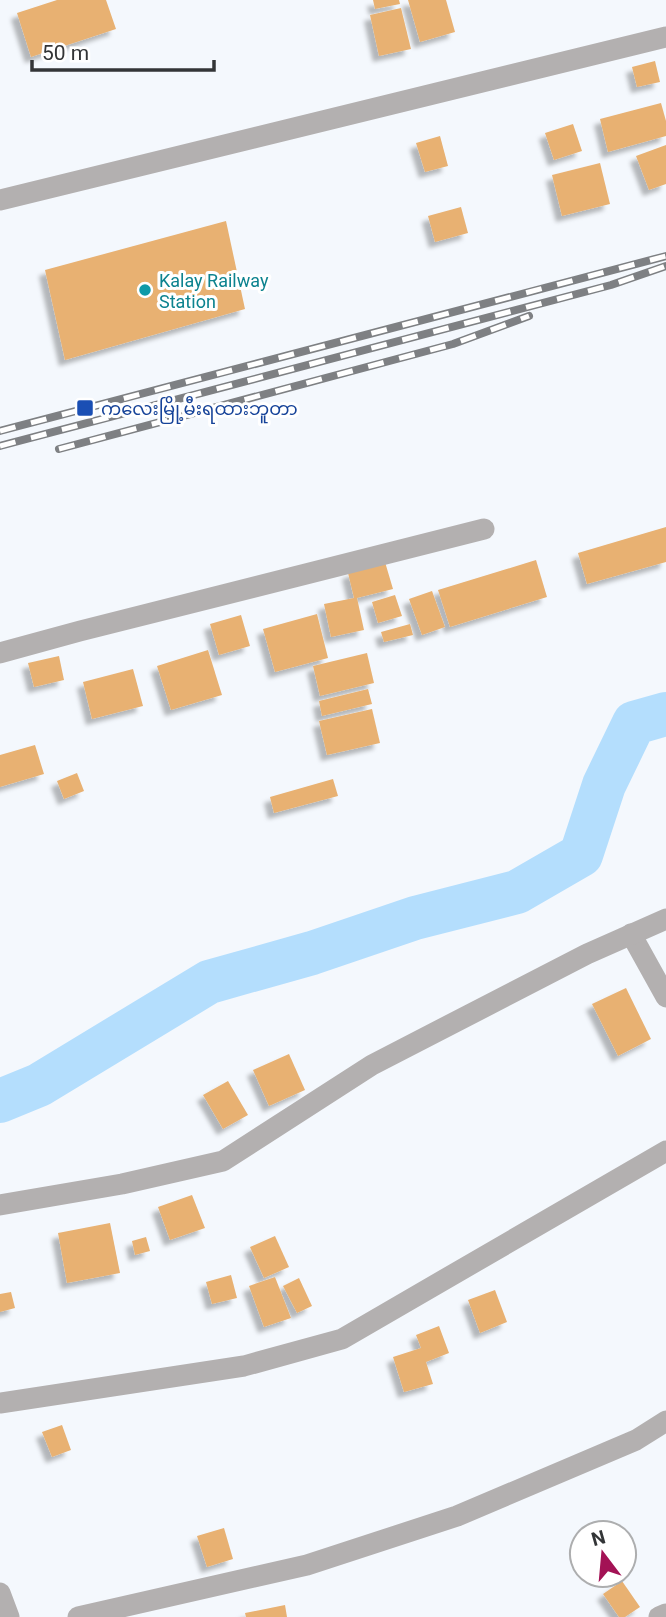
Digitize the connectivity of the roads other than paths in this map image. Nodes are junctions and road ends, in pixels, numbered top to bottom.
1 (666, 37) edge
2 (0, 200) edge
3 (484, 529) dead end
4 (0, 653) edge
5 (666, 919) edge
6 (631, 934) junction
7 (666, 997) edge
8 (666, 1151) edge
9 (0, 1205) edge
10 (0, 1403) edge
11 (666, 1421) edge
12 (0, 1593) edge
13 (666, 1614) edge
14 (9, 1617) edge
15 (78, 1617) edge
16 (659, 1617) edge

1 - 2 street
3 - 4 street
5 - 6 street
6 - 7 street
6 - 9 street
8 - 10 street
11 - 15 street
12 - 14 street
13 - 16 street

